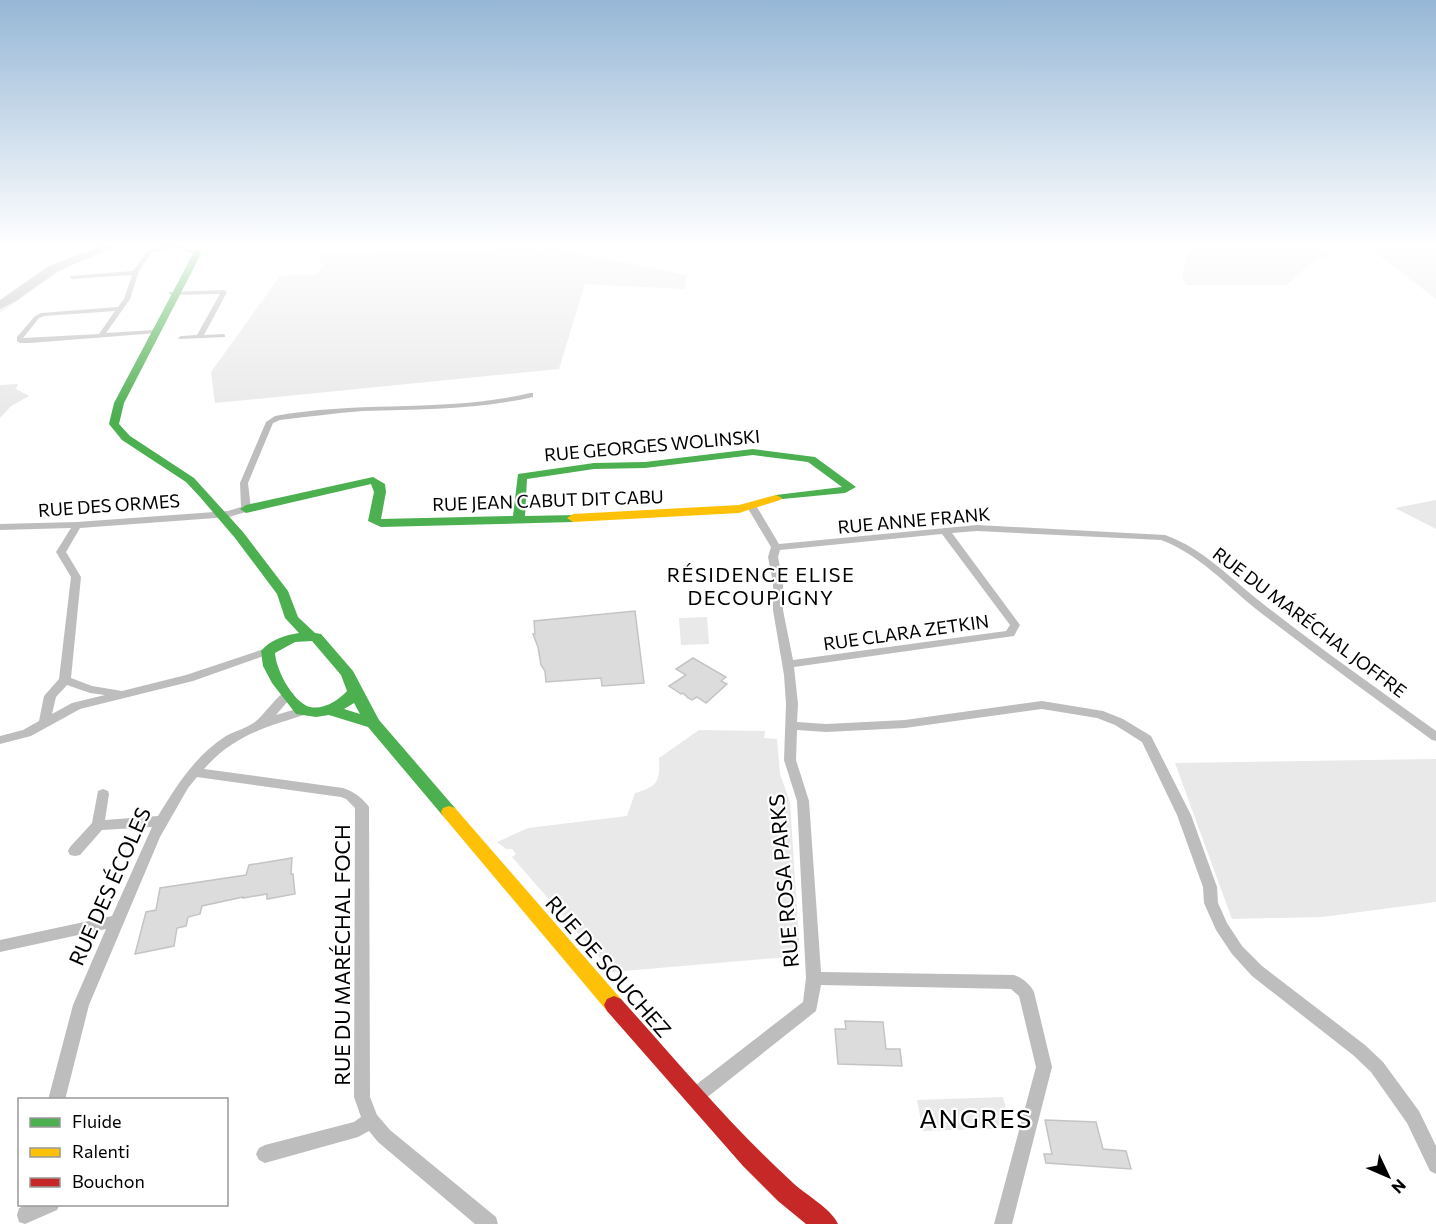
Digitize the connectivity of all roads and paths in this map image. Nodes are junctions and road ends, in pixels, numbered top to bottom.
1 (125, 301) edge
2 (169, 301) edge
3 (219, 301) edge
4 (119, 309) junction
5 (155, 332) junction
6 (102, 335) junction
7 (223, 336) dead end
8 (199, 337) junction
9 (181, 338) dead end
10 (531, 395) dead end
11 (752, 507) junction
12 (246, 509) junction
13 (221, 515) junction
14 (519, 521) junction
15 (77, 525) junction
16 (0, 527) edge
17 (945, 531) junction
18 (1162, 537) joint
19 (776, 547) junction
20 (292, 618) junction
21 (310, 636) junction
22 (273, 648) junction
23 (787, 664) junction
24 (65, 680) junction
25 (355, 692) junction
26 (121, 693) junction
27 (288, 694) junction
28 (329, 710) junction
29 (303, 711) junction
30 (45, 722) junction
31 (374, 723) junction
32 (791, 725) junction
33 (256, 726) junction
34 (1436, 737) edge
35 (0, 740) edge
36 (192, 772) junction
37 (103, 794) dead end
38 (162, 821) junction
39 (98, 825) junction
40 (75, 851) dead end
41 (115, 921) junction
42 (0, 946) edge
43 (813, 978) junction
44 (694, 1096) junction
45 (57, 1098) edge
46 (371, 1120) junction
47 (265, 1154) dead end
48 (1436, 1165) edge
49 (46, 1206) edge
50 (26, 1214) edge
51 (489, 1224) edge
52 (826, 1224) edge
53 (1003, 1224) edge

1 - 4 street
2 - 5 main road
3 - 8 street
4 - 6 street
4 - 6 street
5 - 6 street
5 - 13 main road
7 - 8 street
8 - 9 street
10 - 12 street
11 - 14 main road, RUE JEAN CABUT DIT CABU
11 - 14 main road, RUE GEORGES WOLINSKI
11 - 19 street, RUE ROSA PARKS
12 - 13 street, RUE DES ORMES
12 - 14 main road, RUE JEAN CABUT DIT CABU
13 - 15 street, RUE DES ORMES
13 - 20 main road
15 - 16 street, RUE DES ORMES
15 - 24 street
17 - 18 street, RUE ANNE FRANK
17 - 19 street, RUE ANNE FRANK
17 - 23 street, RUE CLARA ZETKIN
18 - 34 street, RUE DU MARÉCHAL JOFFRE
19 - 23 street, RUE ROSA PARKS
20 - 21 main road
20 - 22 main road
21 - 22 main road
21 - 25 main road
22 - 26 street
22 - 27 main road
23 - 32 street, RUE ROSA PARKS
24 - 26 street
24 - 30 street
25 - 28 main road
25 - 31 main road, RUE DE SOUCHEZ
26 - 30 street
27 - 29 main road
27 - 33 street
28 - 29 main road
28 - 31 main road
29 - 33 street
30 - 35 street
31 - 44 main road, RUE DE SOUCHEZ
32 - 43 street, RUE ROSA PARKS
32 - 48 street
33 - 36 street, RUE DES ÉCOLES
36 - 38 street, RUE DES ÉCOLES
36 - 46 street, RUE DU MARÉCHAL FOCH
37 - 39 street
38 - 39 street
38 - 41 street, RUE DES ÉCOLES
39 - 40 street
41 - 42 street
41 - 45 street, RUE DES ÉCOLES
43 - 44 street, RUE ROSA PARKS
43 - 53 street
44 - 52 main road, RUE DE SOUCHEZ
46 - 47 street
46 - 51 street, RUE DU MARÉCHAL FOCH
49 - 50 street

